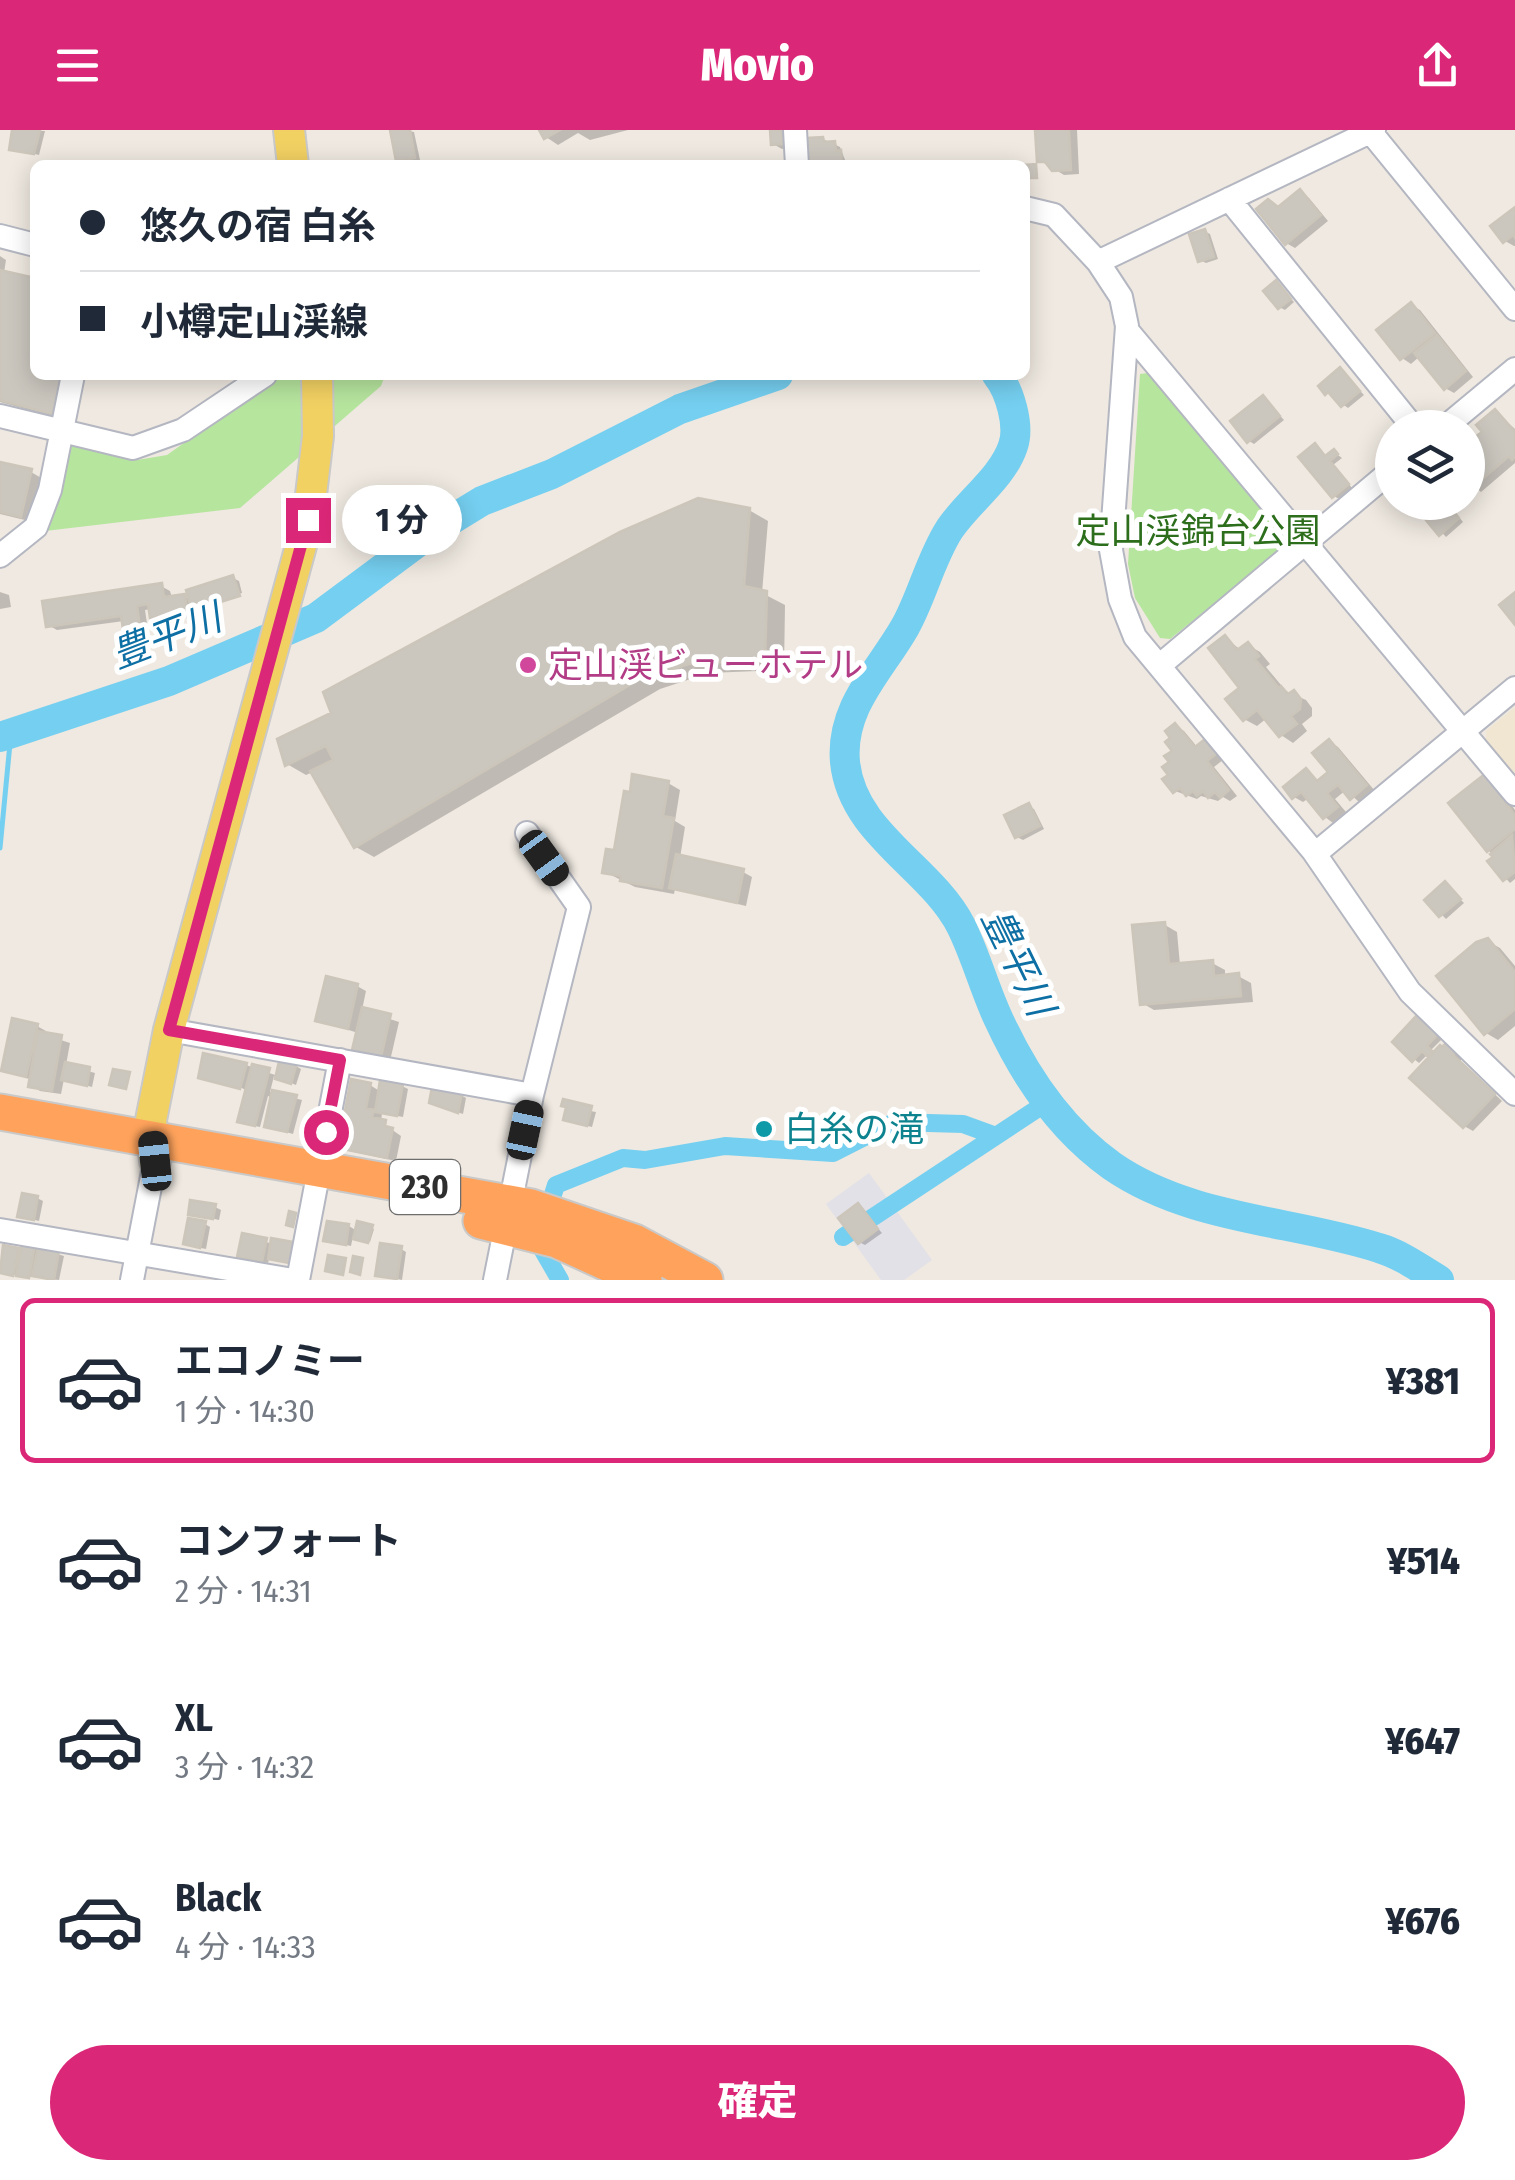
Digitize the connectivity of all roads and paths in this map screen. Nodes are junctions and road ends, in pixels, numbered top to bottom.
1 (289, 130) edge
2 (795, 130) edge
3 (1371, 130) edge
4 (292, 160) edge
5 (798, 160) edge
6 (1229, 200) junction
7 (1030, 209) edge
8 (0, 236) edge
9 (30, 244) edge
10 (1098, 262) junction
11 (1515, 309) edge
12 (1127, 330) junction
13 (1515, 368) edge
14 (72, 380) edge
15 (258, 380) edge
16 (317, 380) edge
17 (1399, 410) edge
18 (1465, 410) edge
19 (0, 416) edge
20 (60, 430) junction
21 (1375, 484) edge
22 (1305, 543) junction
23 (0, 556) edge
24 (1159, 666) junction
25 (1515, 688) edge
26 (1463, 731) junction
27 (1515, 794) edge
28 (527, 834) dead end
29 (1315, 854) junction
30 (169, 1030) junction
31 (340, 1060) junction
32 (532, 1094) junction
33 (1515, 1094) edge
34 (0, 1112) edge
35 (0, 1137) edge
36 (154, 1150) junction
37 (317, 1179) junction
38 (517, 1217) junction
39 (562, 1229) junction
40 (0, 1230) edge
41 (139, 1255) junction
42 (132, 1280) edge
43 (295, 1280) edge
44 (495, 1280) edge
45 (644, 1280) edge
46 (704, 1280) edge

1 - 4 main road
2 - 5 street
3 - 6 street
3 - 11 street
6 - 10 street
6 - 17 street
7 - 10 street
8 - 9 street
10 - 12 street
12 - 22 street
12 - 24 street
13 - 18 street
14 - 20 street
15 - 20 street
16 - 30 main road
19 - 20 street
20 - 23 street
21 - 22 street
22 - 24 street
22 - 26 street
24 - 29 street
25 - 26 street
26 - 27 street
26 - 29 street
28 - 32 street
29 - 33 street
30 - 31 street
30 - 36 main road
31 - 32 street
31 - 37 street
32 - 38 street
34 - 36 highway, 230
35 - 36 highway, 230
36 - 37 highway, 230
36 - 41 street
37 - 38 highway, 230
37 - 43 street
38 - 39 highway, 230
38 - 44 street
39 - 45 highway, 230
39 - 46 highway, 230
40 - 41 street
41 - 42 street
41 - 43 street

